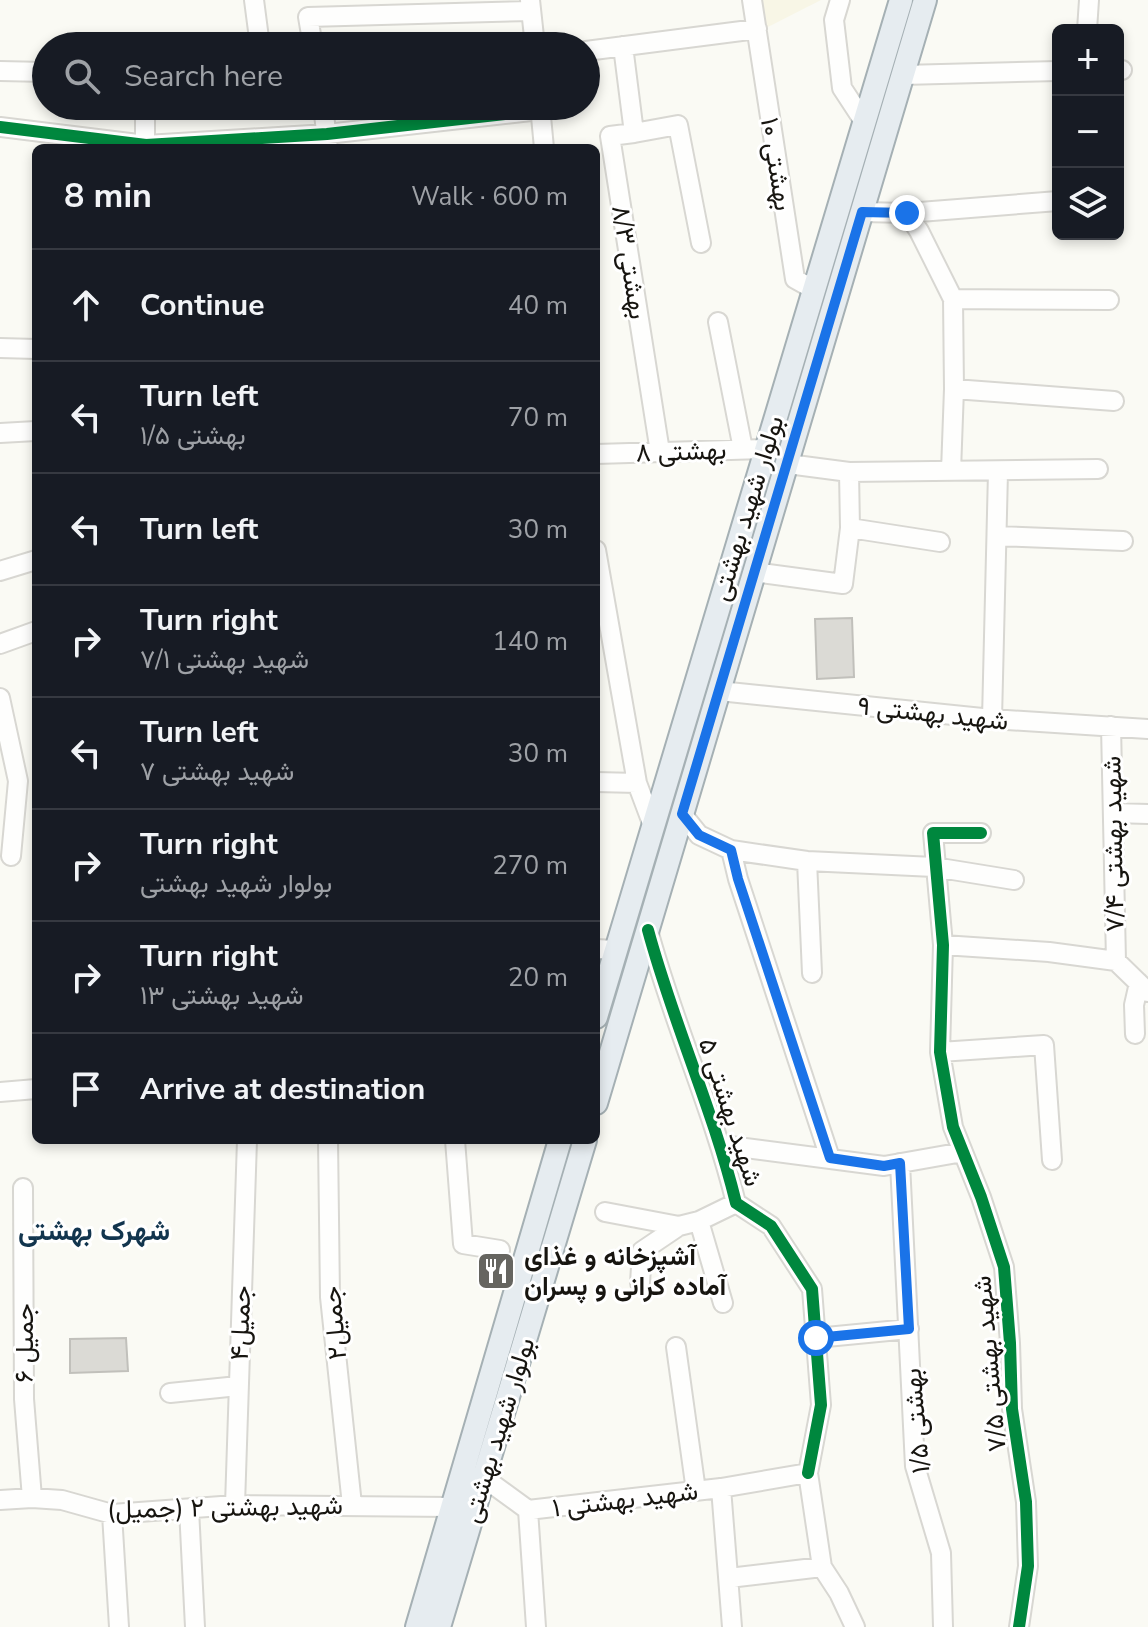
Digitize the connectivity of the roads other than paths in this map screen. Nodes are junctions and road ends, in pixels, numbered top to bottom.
1 (254, 0) edge
2 (752, 0) edge
3 (840, 0) edge
4 (901, 0) edge
5 (925, 0) edge
6 (1089, 0) edge
7 (531, 5) edge
8 (1087, 24) edge
9 (757, 29) junction
10 (258, 32) edge
11 (311, 32) edge
12 (534, 32) edge
13 (623, 46) junction
14 (600, 49) edge
15 (0, 71) edge
16 (1052, 71) edge
17 (32, 72) edge
18 (903, 75) junction
19 (145, 120) edge
20 (325, 120) edge
21 (463, 120) edge
22 (541, 120) edge
23 (863, 120) junction
24 (0, 127) edge
25 (634, 133) junction
26 (328, 141) edge
27 (123, 144) edge
28 (145, 144) edge
29 (236, 144) edge
30 (544, 144) edge
31 (1052, 201) edge
32 (862, 212) junction
33 (907, 213) junction
34 (701, 243) dead end
35 (813, 289) junction
36 (953, 299) junction
37 (1109, 300) dead end
38 (718, 322) dead end
39 (0, 348) edge
40 (32, 349) edge
41 (954, 389) junction
42 (1114, 401) dead end
43 (32, 431) edge
44 (0, 433) edge
45 (754, 449) junction
46 (660, 452) junction
47 (600, 454) edge
48 (788, 464) junction
49 (1098, 469) dead end
50 (951, 471) junction
51 (849, 472) junction
52 (998, 472) junction
53 (850, 528) junction
54 (997, 536) junction
55 (1123, 541) dead end
56 (940, 542) dead end
57 (32, 561) edge
58 (0, 571) edge
59 (754, 572) junction
60 (600, 582) edge
61 (32, 632) edge
62 (0, 644) edge
63 (719, 691) junction
64 (0, 698) edge
65 (992, 719) junction
66 (1111, 726) junction
67 (1148, 729) edge
68 (5, 746) edge
69 (27, 781) edge
70 (600, 782) edge
71 (637, 783) junction
72 (1113, 813) junction
73 (682, 814) junction
74 (1148, 814) edge
75 (652, 823) junction
76 (981, 833) dead end
77 (731, 850) junction
78 (11, 856) dead end
79 (807, 861) junction
80 (934, 867) junction
81 (1014, 880) dead end
82 (648, 930) junction
83 (943, 945) junction
84 (606, 950) edge
85 (1116, 961) junction
86 (812, 973) dead end
87 (1144, 988) edge
88 (600, 990) edge
89 (1135, 1034) dead end
90 (940, 1052) junction
91 (32, 1089) edge
92 (600, 1090) edge
93 (0, 1092) edge
94 (247, 1144) edge
95 (328, 1144) edge
96 (455, 1144) edge
97 (559, 1144) edge
98 (584, 1144) edge
99 (722, 1145) junction
100 (963, 1152) junction
101 (830, 1158) junction
102 (1052, 1160) dead end
103 (900, 1163) junction
104 (23, 1188) dead end
105 (736, 1203) junction
106 (605, 1212) dead end
107 (699, 1221) junction
108 (679, 1226) junction
109 (500, 1250) dead end
110 (640, 1283) dead end
111 (723, 1303) dead end
112 (909, 1329) junction
113 (816, 1338) junction
114 (676, 1347) dead end
115 (488, 1383) junction
116 (238, 1386) junction
117 (510, 1391) junction
118 (170, 1393) dead end
119 (808, 1473) junction
120 (484, 1478) junction
121 (721, 1488) junction
122 (696, 1491) junction
123 (32, 1498) junction
124 (0, 1500) edge
125 (235, 1505) junction
126 (352, 1505) junction
127 (452, 1507) junction
128 (189, 1509) junction
129 (528, 1510) junction
130 (112, 1514) junction
131 (822, 1567) junction
132 (729, 1578) junction
133 (119, 1627) edge
134 (195, 1627) edge
135 (417, 1627) edge
136 (439, 1627) edge
137 (536, 1627) edge
138 (732, 1627) edge
139 (855, 1627) edge
140 (943, 1627) edge
141 (1019, 1627) edge

1 - 10 street
2 - 9 street
3 - 23 street
4 - 23 main road, بولوار شهید بهشتی
5 - 18 main road, بولوار شهید بهشتی
6 - 8 street
7 - 11 street
7 - 12 street
9 - 13 street
9 - 35 street, بهشتی ۱۰
13 - 14 street
13 - 25 street
15 - 17 street
16 - 18 street
18 - 32 main road, بولوار شهید بهشتی
19 - 28 street
20 - 26 street
21 - 26 street
22 - 30 street
23 - 35 main road, بولوار شهید بهشتی
24 - 27 street
25 - 34 street
25 - 46 street, بهشتی ۸/۳
26 - 29 street
31 - 33 street
32 - 33 street
32 - 48 main road, بولوار شهید بهشتی
33 - 36 street
35 - 45 main road, بولوار شهید بهشتی
36 - 37 street
36 - 41 street
38 - 45 street
39 - 40 street
41 - 42 street
41 - 50 street
43 - 44 street
45 - 46 street, ۸ بهشتی
45 - 75 main road, بولوار شهید بهشتی
46 - 47 street, ۸ بهشتی
48 - 51 street
48 - 59 main road, بولوار شهید بهشتی
49 - 52 street
50 - 51 street
50 - 52 street
51 - 53 street
52 - 54 street
53 - 56 street
53 - 59 street
54 - 55 street
54 - 65 street
57 - 58 street
59 - 63 main road, بولوار شهید بهشتی
60 - 71 street
61 - 62 street
63 - 65 street, شهید بهشتی ۹
63 - 73 main road, بولوار شهید بهشتی
64 - 68 street
65 - 66 street, شهید بهشتی ۹
66 - 67 street, شهید بهشتی ۹
66 - 72 street, شهید بهشتی ۷/۴
68 - 69 street
69 - 78 street
70 - 71 street
71 - 75 street
72 - 74 street
72 - 85 street, شهید بهشتی ۷/۴
73 - 77 street
73 - 82 main road, بولوار شهید بهشتی
75 - 84 main road, بولوار شهید بهشتی
76 - 80 street, شهید بهشتی ۷/۵
77 - 79 street
77 - 101 street
79 - 80 street
79 - 86 street
80 - 81 street
80 - 83 street, شهید بهشتی ۷/۵
82 - 92 main road, بولوار شهید بهشتی
82 - 99 street, شهید بهشتی ۵
83 - 85 street
83 - 90 street, شهید بهشتی ۷/۵
84 - 88 main road, بولوار شهید بهشتی
85 - 87 street
87 - 89 street
90 - 100 street, شهید بهشتی ۷/۵
90 - 102 street
91 - 93 street
94 - 116 street, جمیل۴
95 - 126 street, جمیل۲
96 - 109 street
97 - 115 main road, بولوار شهید بهشتی
98 - 117 main road, بولوار شهید بهشتی
99 - 101 street
99 - 105 street, شهید بهشتی ۵
100 - 103 street
100 - 141 street, شهید بهشتی ۷/۵
101 - 103 street
103 - 112 street, بهشتی ۱/۵
104 - 123 street, جمیل ۶
105 - 107 street
105 - 113 street, شهید بهشتی ۵
106 - 108 street
107 - 108 street
107 - 111 street
108 - 110 street
112 - 113 street
112 - 140 street, بهشتی ۱/۵
113 - 119 street, شهید بهشتی ۵
114 - 122 street
115 - 117 main road
115 - 127 main road, بولوار شهید بهشتی
116 - 118 street
116 - 125 street, جمیل۴
117 - 120 main road, بولوار شهید بهشتی
119 - 121 street, شهید بهشتی ۱
119 - 131 street, شهید بهشتی ۵
120 - 129 street
120 - 136 main road, بولوار شهید بهشتی
121 - 122 street, شهید بهشتی ۱
121 - 132 street
122 - 129 street, شهید بهشتی ۱
123 - 124 street, شهید بهشتی ۲ (جمیل)
123 - 130 street, شهید بهشتی ۲ (جمیل)
125 - 126 street, شهید بهشتی ۲ (جمیل)
125 - 128 street, شهید بهشتی ۲ (جمیل)
126 - 127 street, شهید بهشتی ۲ (جمیل)
127 - 135 main road, بولوار شهید بهشتی
128 - 130 street, شهید بهشتی ۲ (جمیل)
128 - 134 street
129 - 137 street
130 - 133 street
131 - 132 street
131 - 139 street
132 - 138 street

